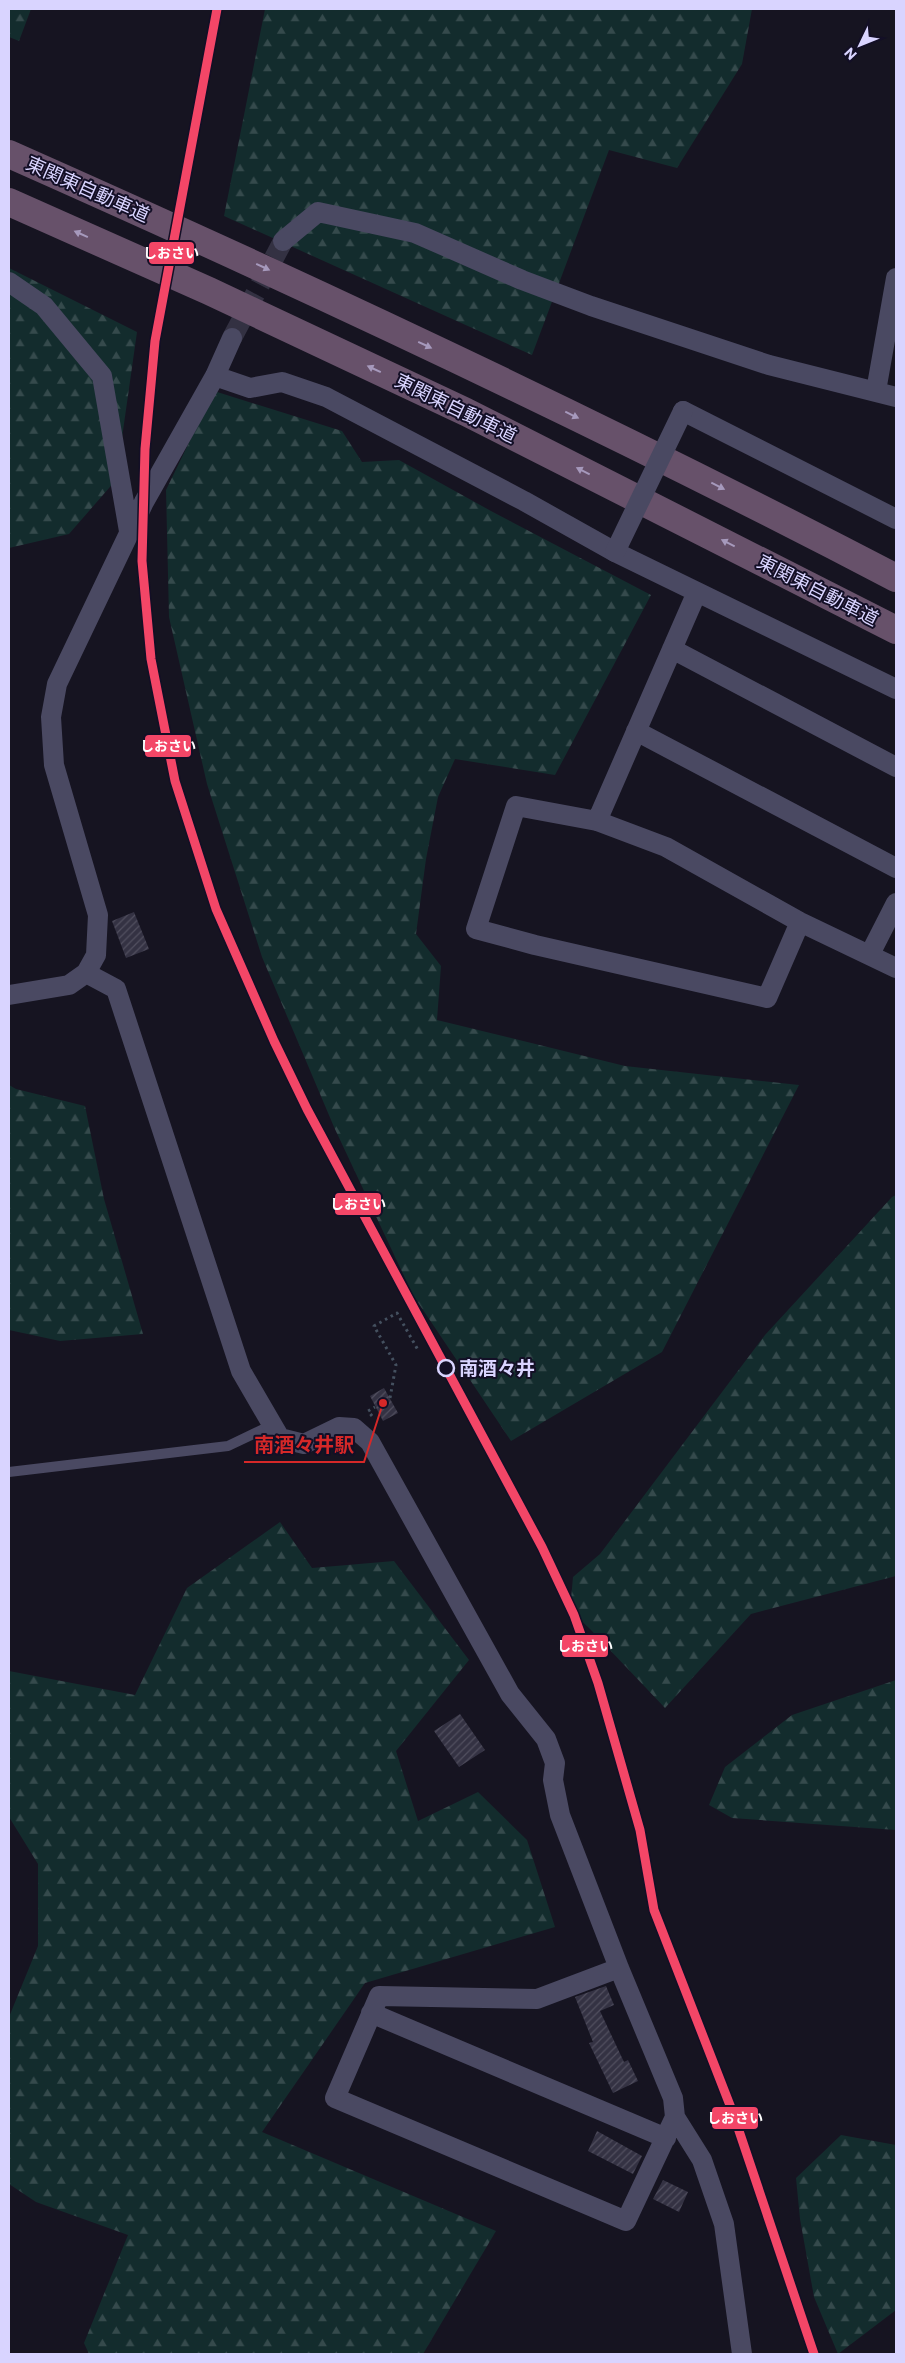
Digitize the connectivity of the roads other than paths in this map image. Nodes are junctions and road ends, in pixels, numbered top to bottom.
1 (9, 154) edge
2 (9, 202) edge
3 (283, 241) tunnel mouth
4 (896, 278) edge
5 (9, 282) edge
6 (232, 338) tunnel mouth
7 (215, 376) junction
8 (876, 391) junction
9 (896, 397) edge
10 (896, 519) edge
11 (130, 531) junction
12 (615, 552) junction
13 (896, 578) edge
14 (697, 592) junction
15 (896, 630) edge
16 (672, 649) junction
17 (896, 689) edge
18 (636, 731) junction
19 (896, 767) edge
20 (597, 821) junction
21 (896, 868) edge
22 (896, 903) edge
23 (800, 922) junction
24 (870, 954) junction
25 (896, 968) edge
26 (86, 973) junction
27 (9, 995) edge
28 (272, 1425) junction
29 (9, 1472) edge
30 (619, 1968) junction
31 (371, 2013) junction
32 (675, 2117) junction
33 (666, 2138) junction
34 (742, 2354) edge

1 -> 13 highway, 東関東自動車道
15 -> 2 highway, 東関東自動車道
3 - 8 street
4 - 8 street
5 - 11 street
6 - 7 street
7 - 11 street
7 - 12 street
8 - 9 street
10 - 12 street, bridge
11 - 26 street
12 - 14 street
14 - 16 street
14 - 17 street
16 - 18 street
16 - 19 street
18 - 20 street
18 - 21 street
20 - 23 street
20 - 23 street
22 - 24 street
23 - 24 street
24 - 25 street
26 - 27 street
26 - 28 street
28 - 29 lane
28 - 30 street
30 - 31 street
30 - 32 street
31 - 33 street
31 - 33 street
32 - 33 street
32 - 34 street

